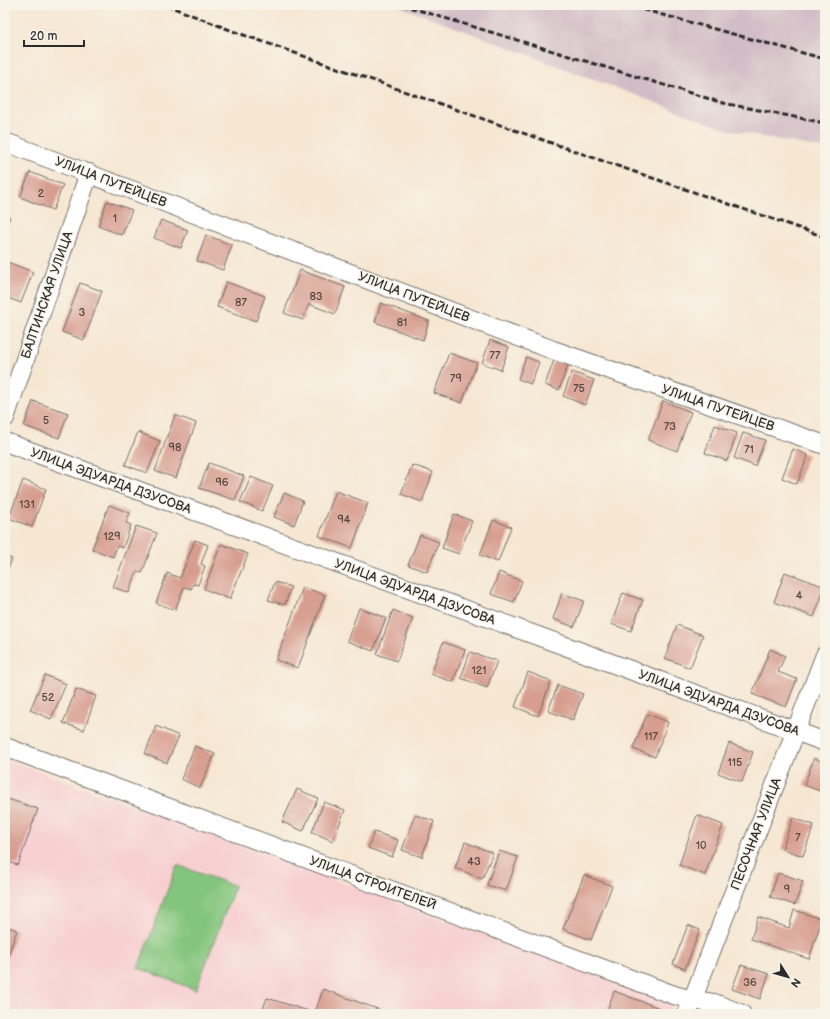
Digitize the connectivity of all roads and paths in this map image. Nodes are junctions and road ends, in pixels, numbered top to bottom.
1 (5, 142) edge
2 (89, 173) junction
3 (5, 418) edge
4 (5, 442) edge
5 (825, 445) edge
6 (825, 655) edge
7 (796, 732) junction
8 (825, 742) edge
9 (5, 747) edge
10 (690, 1007) edge
11 (742, 1014) edge

1 - 2 street, УЛИЦА ПУТЕЙЦЕВ
2 - 3 street, БАЛТИНСКАЯ УЛИЦА
2 - 5 street, УЛИЦА ПУТЕЙЦЕВ
4 - 7 street, УЛИЦА ЭДУАРДА ДЗУСОВА
6 - 7 street, ПЕСОЧНАЯ УЛИЦА
7 - 8 street, УЛИЦА ЭДУАРДА ДЗУСОВА
7 - 10 street, ПЕСОЧНАЯ УЛИЦА
9 - 10 street, УЛИЦА СТРОИТЕЛЕЙ
10 - 11 street, УЛИЦА СТРОИТЕЛЕЙ

